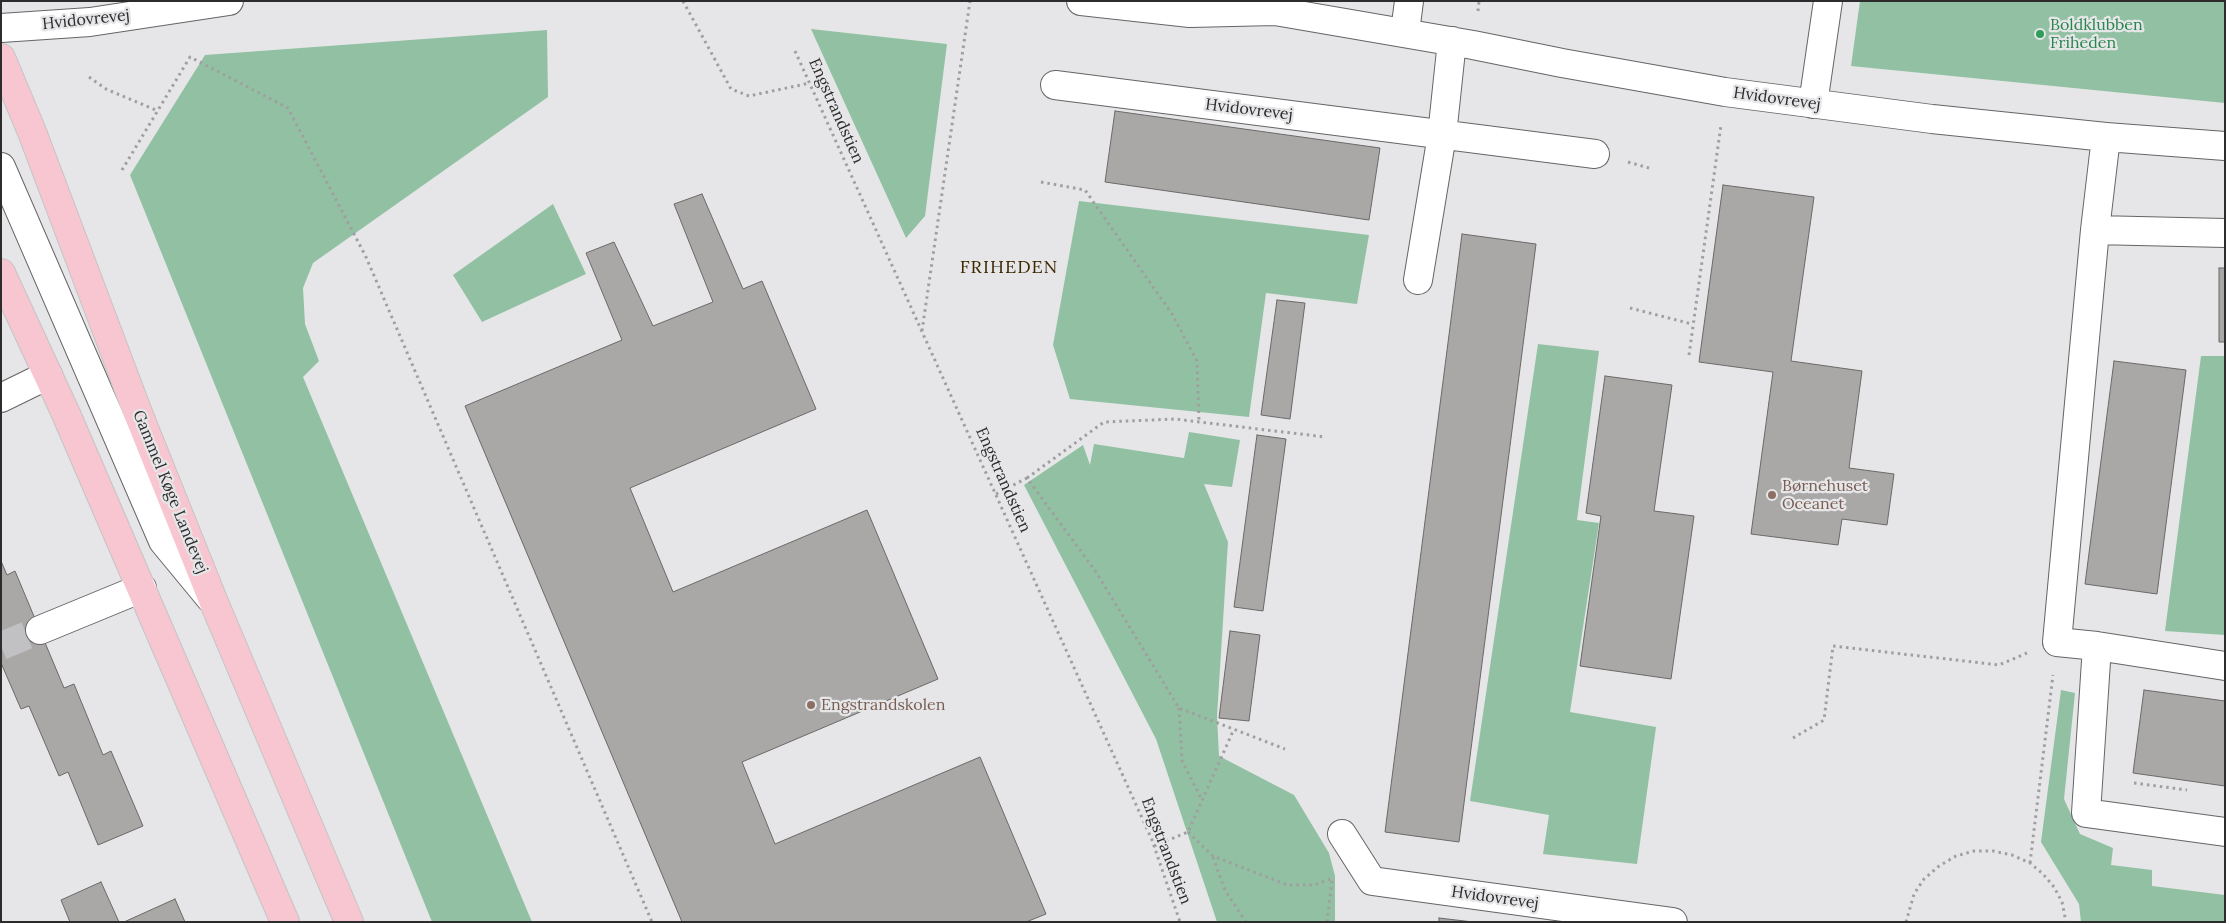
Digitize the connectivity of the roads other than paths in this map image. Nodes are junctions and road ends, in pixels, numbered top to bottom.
1 (229, 1) edge
2 (1082, 1) edge
3 (1409, 1) edge
4 (1828, 1) edge
5 (1265, 6) edge
6 (1, 28) edge
7 (1405, 32) junction
8 (1452, 41) junction
9 (1, 58) edge
10 (1055, 85) dead end
11 (1813, 104) junction
12 (1442, 135) junction
13 (2106, 137) junction
14 (2225, 146) edge
15 (1594, 154) dead end
16 (1, 167) edge
17 (2095, 230) junction
18 (2225, 233) edge
19 (1, 273) edge
20 (1418, 280) dead end
21 (48, 375) junction
22 (1, 398) edge
23 (142, 588) junction
24 (215, 604) junction
25 (40, 630) tunnel mouth
26 (2097, 646) junction
27 (2225, 666) edge
28 (2225, 832) edge
29 (1342, 834) dead end
30 (285, 922) edge
31 (349, 922) edge
32 (1673, 922) edge

1 - 6 street, Hvidovrevej
2 - 5 street, Hvidovrevej
3 - 7 street
4 - 11 street
5 - 7 street, Hvidovrevej
7 - 8 street, Hvidovrevej
8 - 11 street, Hvidovrevej
8 - 12 street
9 - 24 main road, Gammel Køge Landevej
10 - 12 street, Hvidovrevej
11 - 13 street, Hvidovrevej
12 - 15 street, Hvidovrevej
12 - 20 street
13 - 14 street, Hvidovrevej
13 - 17 street
16 - 24 street
17 - 18 street
17 - 26 street
19 - 21 main road
21 - 22 street
21 - 23 main road
23 - 25 street
23 - 30 main road
24 - 31 main road, Gammel Køge Landevej
26 - 27 street
26 - 28 street
29 - 32 street, Hvidovrevej

